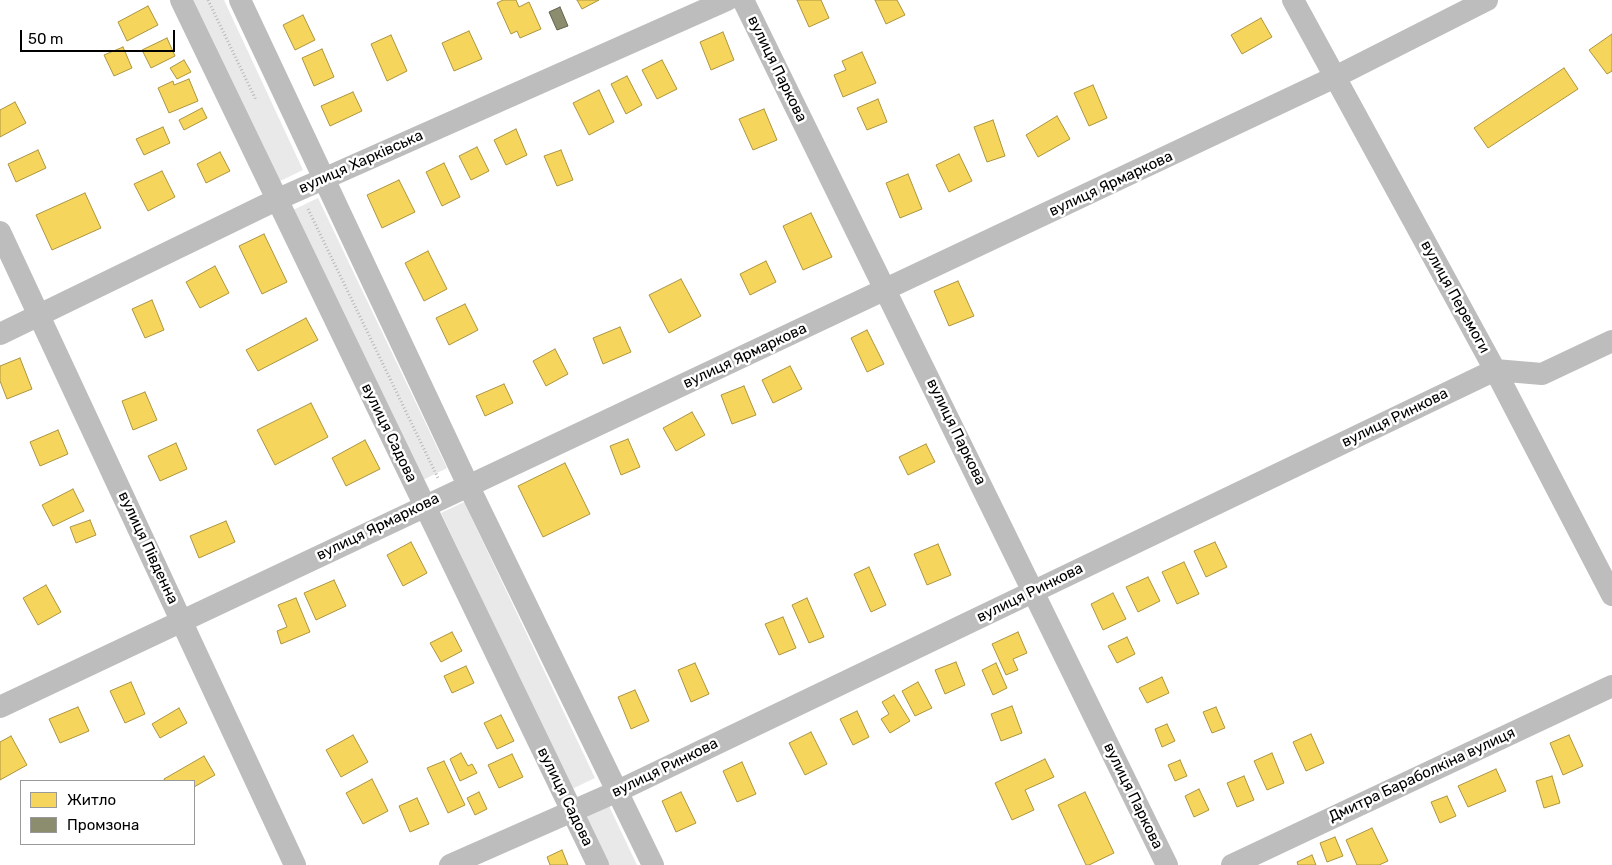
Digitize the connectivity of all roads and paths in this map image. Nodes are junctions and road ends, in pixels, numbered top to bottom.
1 (181, 0) edge
2 (208, 0) edge
3 (240, 0) edge
4 (727, 0) edge
5 (743, 0) edge
6 (1293, 0) edge
7 (1487, 0) edge
8 (1335, 77) junction
9 (258, 105) dead end
10 (323, 178) junction
11 (298, 190) junction
12 (276, 200) junction
13 (0, 232) edge
14 (887, 290) junction
15 (40, 315) junction
16 (0, 334) edge
17 (1612, 341) edge
18 (1495, 370) junction
19 (468, 485) junction
20 (446, 495) junction
21 (424, 506) junction
22 (1033, 592) junction
23 (1612, 595) edge
24 (182, 621) junction
25 (1612, 686) edge
26 (0, 707) edge
27 (618, 791) junction
28 (572, 812) junction
29 (295, 865) edge
30 (450, 865) edge
31 (598, 865) edge
32 (653, 865) edge
33 (1167, 865) edge
34 (1232, 865) edge

1 - 12 street, вулиця Садова
2 - 9 path
3 - 10 street
4 - 10 street, вулиця Харківська
5 - 14 street, вулиця Паркова
6 - 8 street, вулиця Перемоги
7 - 8 street, вулиця Ярмаркова
8 - 14 street, вулиця Ярмаркова
8 - 18 street, вулиця Перемоги
10 - 11 street, вулиця Харківська
10 - 19 street
11 - 12 street, вулиця Харківська
11 - 20 path
12 - 15 street, вулиця Харківська
12 - 21 street, вулиця Садова
13 - 15 street, вулиця Південна
14 - 19 street, вулиця Ярмаркова
14 - 22 street, вулиця Паркова
15 - 16 street, вулиця Харківська
15 - 24 street, вулиця Південна
17 - 18 street
18 - 22 street, вулиця Ринкова
18 - 23 street, вулиця Перемоги
19 - 20 street, вулиця Ярмаркова
19 - 27 street
20 - 21 street, вулиця Ярмаркова
21 - 24 street, вулиця Ярмаркова
21 - 28 street, вулиця Садова
22 - 27 street, вулиця Ринкова
22 - 33 street, вулиця Паркова
24 - 26 street, вулиця Ярмаркова
24 - 29 street, вулиця Південна
25 - 34 street, Дмитра Бараболкіна вулиця
27 - 28 street, вулиця Ринкова
27 - 32 street
28 - 30 street, вулиця Ринкова
28 - 31 street, вулиця Садова

